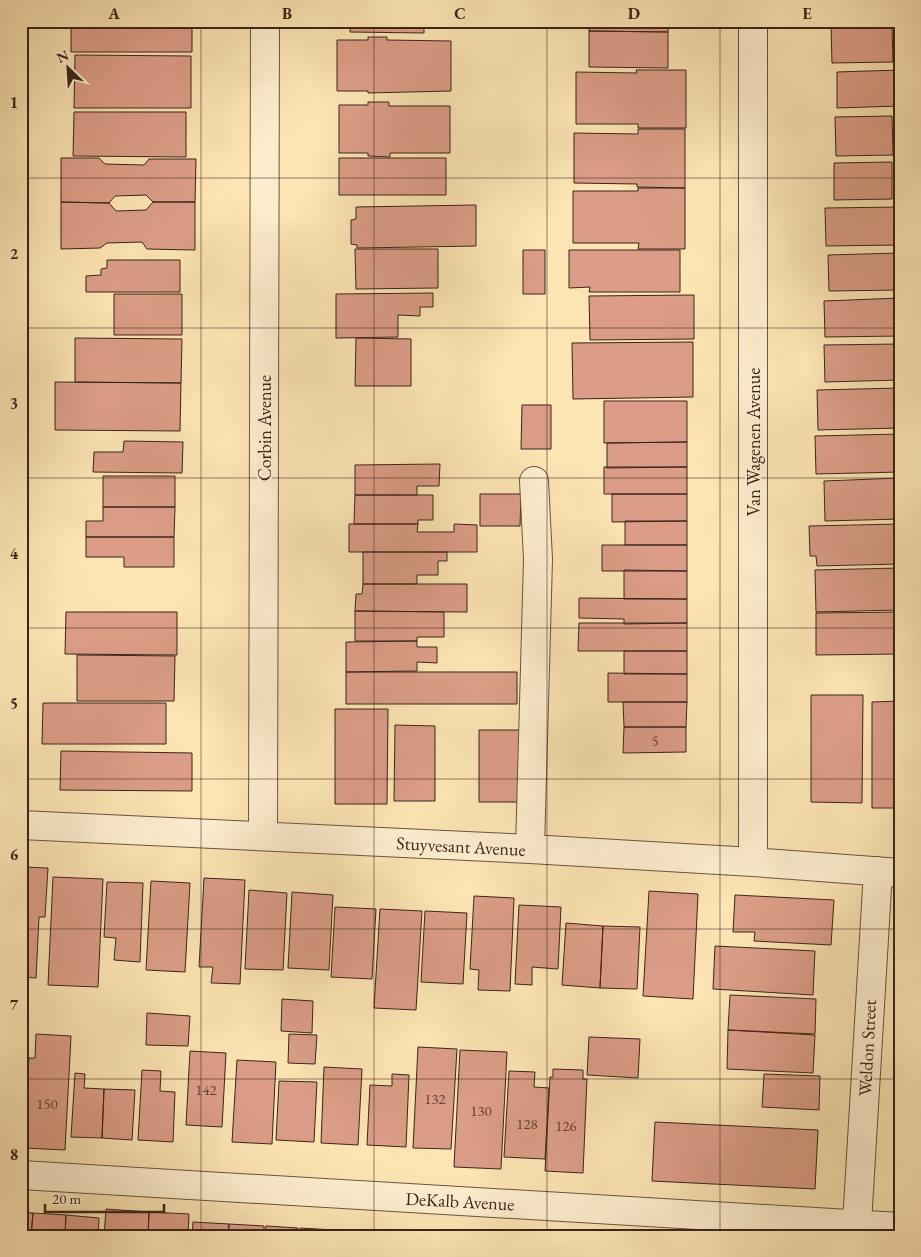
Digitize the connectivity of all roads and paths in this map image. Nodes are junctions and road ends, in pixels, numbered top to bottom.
1 (265, 21) edge
2 (753, 21) edge
3 (534, 482) dead end
4 (21, 825) edge
5 (263, 835) junction
6 (530, 849) junction
7 (753, 862) junction
8 (889, 872) edge
9 (21, 1175) edge
10 (857, 1224) junction
11 (900, 1227) edge

1 - 5 street, Corbin Avenue
2 - 7 street, Van Wagenen Avenue
3 - 6 street
4 - 5 street, Stuyvesant Avenue
5 - 6 street, Stuyvesant Avenue
6 - 7 street, Stuyvesant Avenue
7 - 8 street, Stuyvesant Avenue
8 - 10 street, Weldon Street
9 - 10 street, DeKalb Avenue
10 - 11 street, DeKalb Avenue

